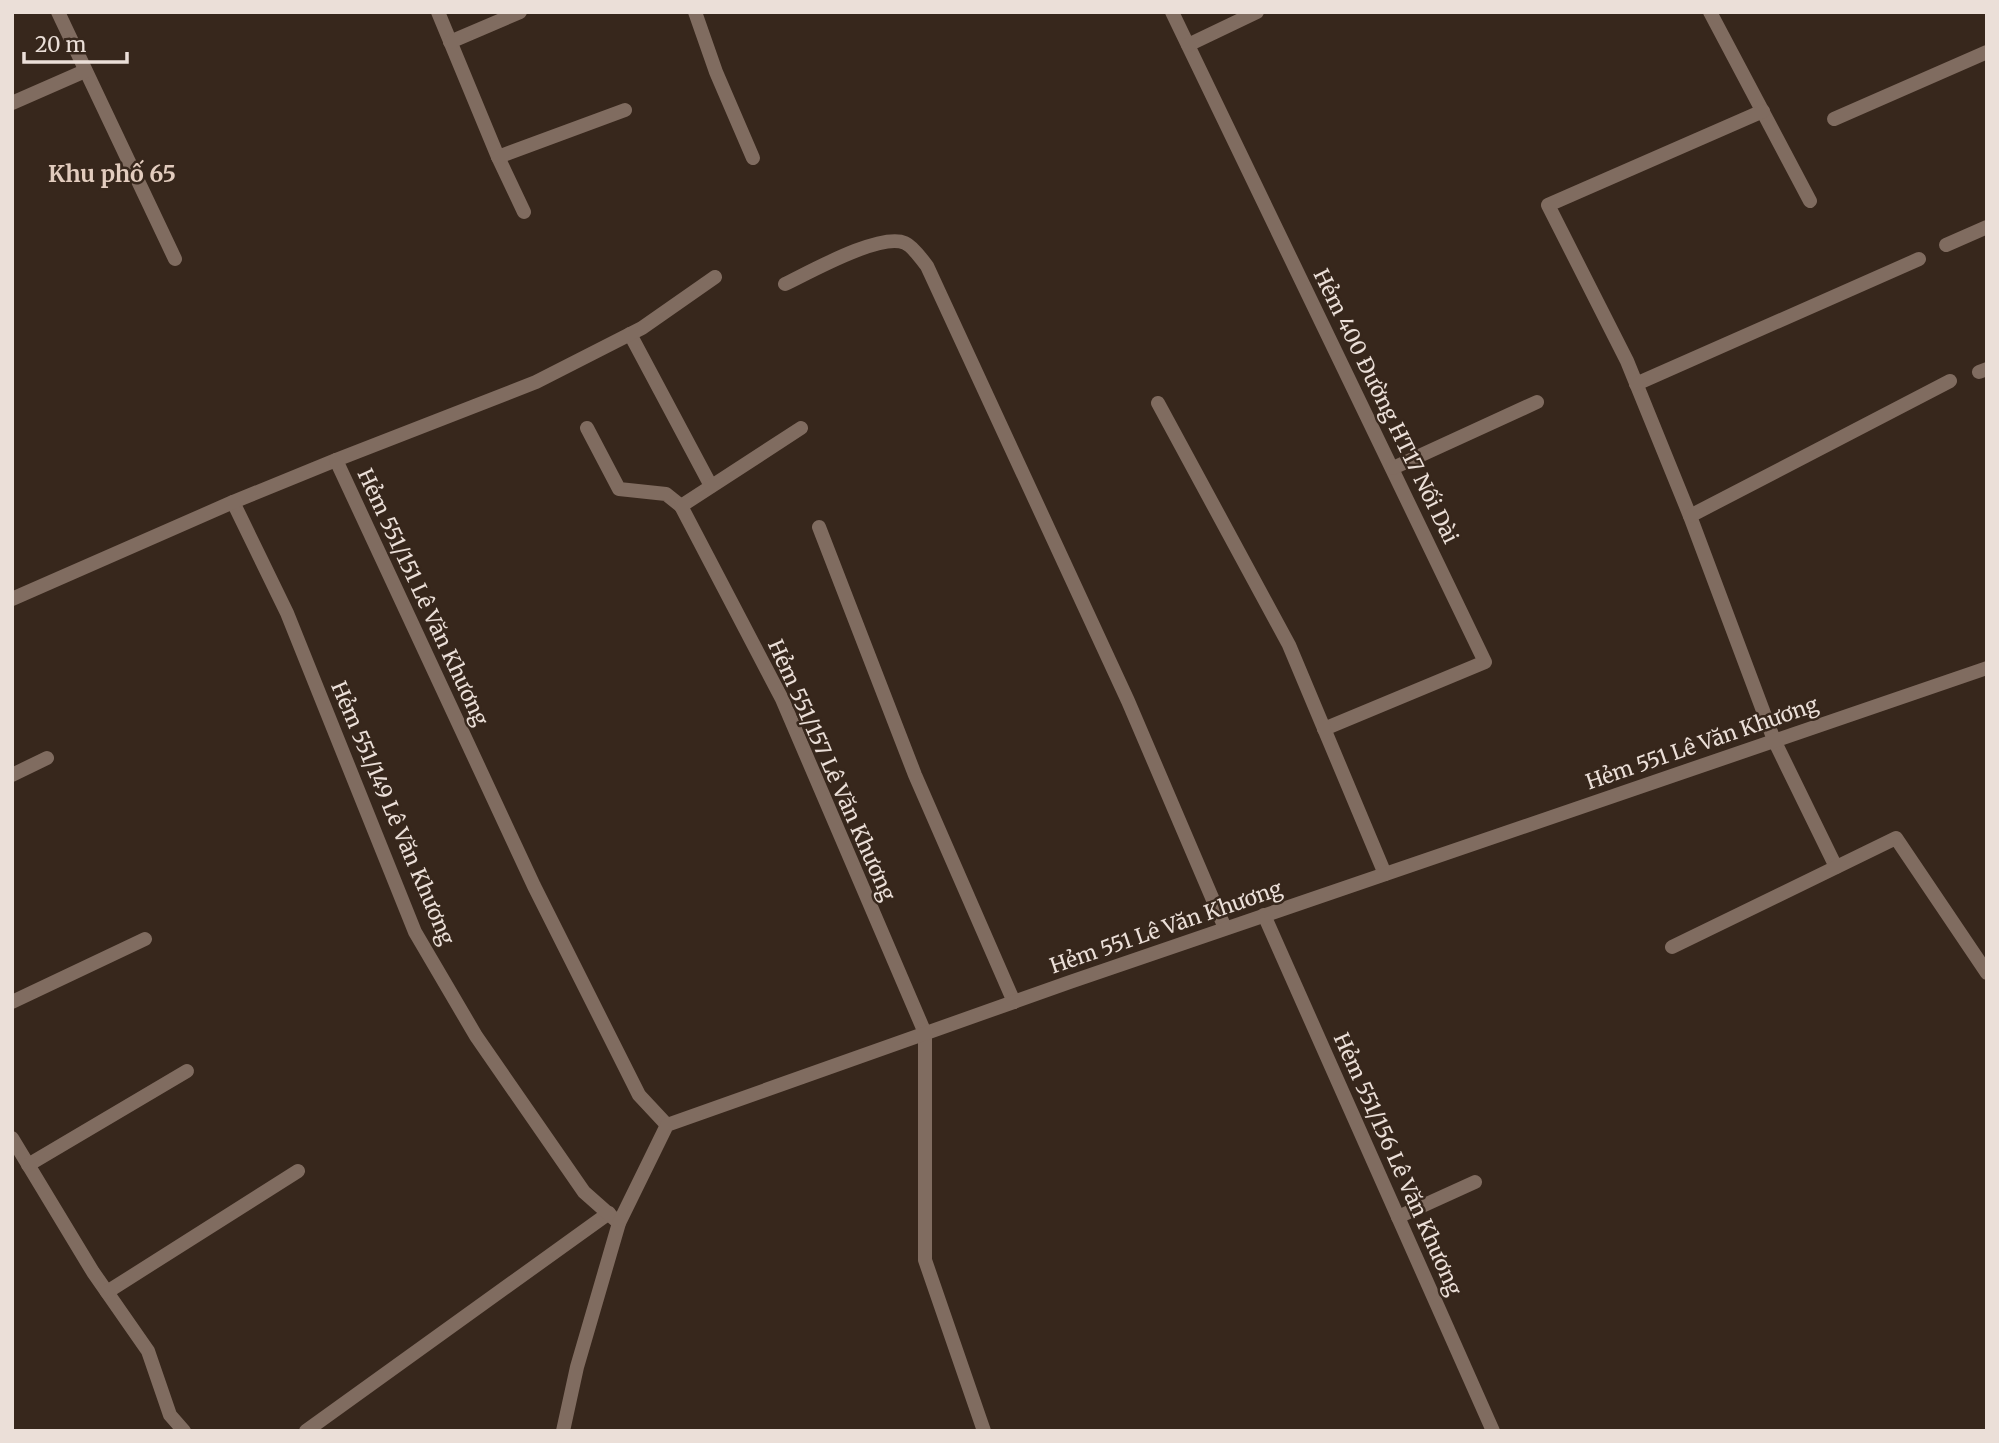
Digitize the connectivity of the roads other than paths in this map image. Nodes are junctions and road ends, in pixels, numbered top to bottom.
1 (58, 12) edge
2 (438, 12) edge
3 (520, 12) edge
4 (695, 12) edge
5 (1172, 12) edge
6 (1256, 12) edge
7 (1710, 12) edge
8 (450, 42) junction
9 (1188, 45) junction
10 (1987, 52) edge
11 (85, 71) junction
12 (12, 103) edge
13 (625, 110) dead end
14 (1763, 111) junction
15 (1834, 119) dead end
16 (498, 158) junction
17 (752, 158) dead end
18 (1810, 201) dead end
19 (524, 212) dead end
20 (1987, 227) edge
21 (1946, 245) dead end
22 (175, 259) dead end
23 (1919, 259) dead end
24 (715, 277) dead end
25 (785, 284) dead end
26 (630, 334) junction
27 (1950, 381) dead end
28 (1636, 384) junction
29 (1537, 402) dead end
30 (1158, 403) dead end
31 (587, 428) dead end
32 (801, 428) dead end
33 (337, 460) junction
34 (1393, 468) junction
35 (711, 486) junction
36 (233, 502) junction
37 (681, 506) junction
38 (1690, 516) junction
39 (819, 527) dead end
40 (12, 599) edge
41 (1987, 668) edge
42 (1324, 729) junction
43 (1774, 740) junction
44 (47, 758) dead end
45 (12, 775) edge
46 (1836, 867) junction
47 (1385, 874) junction
48 (1264, 915) junction
49 (1225, 929) junction
50 (145, 939) dead end
51 (1672, 947) dead end
52 (1987, 974) edge
53 (12, 1002) edge
54 (1014, 1002) junction
55 (925, 1033) junction
56 (187, 1072) dead end
57 (667, 1125) junction
58 (12, 1138) edge
59 (28, 1165) junction
60 (298, 1171) dead end
61 (1475, 1182) dead end
62 (1398, 1217) junction
63 (614, 1218) junction
64 (107, 1292) junction
65 (184, 1431) edge
66 (306, 1431) edge
67 (563, 1431) edge
68 (984, 1431) edge
69 (1493, 1431) edge

1 - 11 street
2 - 8 street
3 - 8 street
4 - 17 street
5 - 9 street, Hẻm 400 Đường HT17 Nối Dài
6 - 9 street
7 - 14 street
8 - 16 street
9 - 34 street, Hẻm 400 Đường HT17 Nối Dài
10 - 15 street
11 - 12 street
11 - 22 street
13 - 16 street
14 - 18 street
14 - 28 street
16 - 19 street
20 - 21 street
23 - 28 street
24 - 26 street, Hẻm 551/151 Lê Văn Khương
25 - 49 street
26 - 33 street, Hẻm 551/151 Lê Văn Khương
26 - 35 street
27 - 38 street
28 - 38 street
29 - 34 street
30 - 42 street
31 - 37 street
32 - 35 street
33 - 36 street
33 - 57 street, Hẻm 551/151 Lê Văn Khương
34 - 42 street, Hẻm 400 Đường HT17 Nối Dài
35 - 37 street
36 - 40 street
36 - 63 street, Hẻm 551/149 Lê Văn Khương
37 - 55 street, Hẻm 551/157 Lê Văn Khương
38 - 43 street
39 - 54 street
41 - 43 street, Hẻm 551 Lê Văn Khương
42 - 47 street
43 - 46 street
43 - 47 street, Hẻm 551 Lê Văn Khương
44 - 45 street
46 - 51 street
46 - 52 street
47 - 48 street, Hẻm 551 Lê Văn Khương
48 - 49 street, Hẻm 551 Lê Văn Khương
48 - 62 street, Hẻm 551/156 Lê Văn Khương
49 - 54 street, Hẻm 551 Lê Văn Khương
50 - 53 street
54 - 55 street, Hẻm 551 Lê Văn Khương
55 - 57 street, Hẻm 551 Lê Văn Khương
55 - 68 street
56 - 59 street
57 - 63 street
58 - 59 street
59 - 64 street
60 - 64 street
61 - 62 street
62 - 69 street, Hẻm 551/156 Lê Văn Khương
63 - 66 street
63 - 67 street
64 - 65 street

